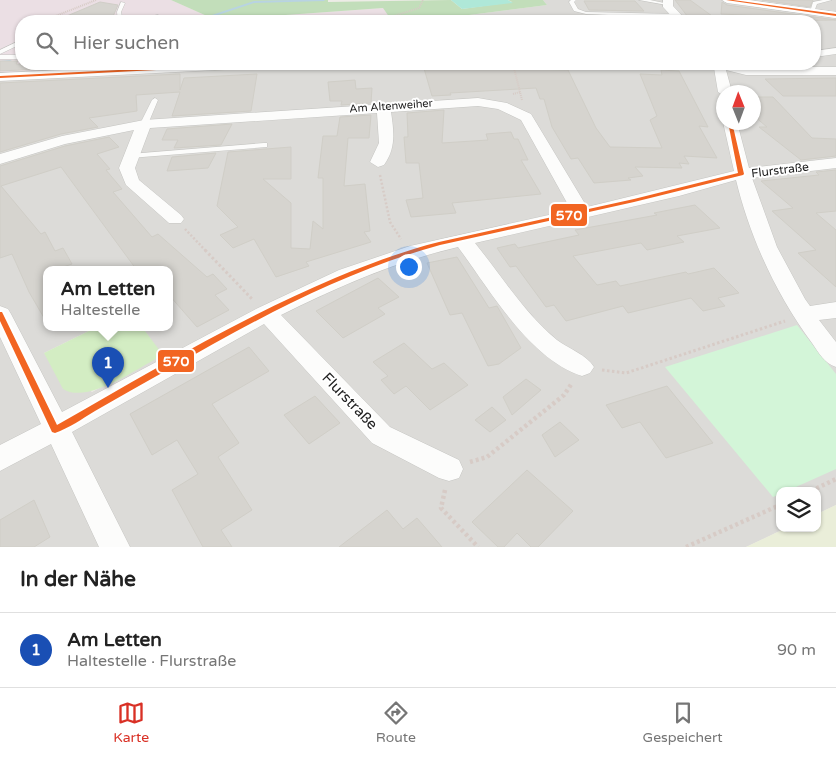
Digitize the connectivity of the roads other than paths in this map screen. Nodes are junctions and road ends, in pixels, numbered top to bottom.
1 (574, 0) edge
2 (641, 0) edge
3 (727, 0) edge
4 (830, 0) edge
5 (123, 2) dead end
6 (667, 2) edge
7 (812, 11) junction
8 (120, 15) edge
9 (640, 15) edge
10 (676, 15) edge
11 (836, 15) edge
12 (15, 45) edge
13 (836, 51) edge
14 (0, 52) edge
15 (821, 53) edge
16 (15, 57) edge
17 (0, 58) edge
18 (121, 70) edge
19 (720, 70) edge
20 (742, 70) edge
21 (836, 71) edge
22 (0, 77) edge
23 (723, 85) edge
24 (155, 100) dead end
25 (383, 107) junction
26 (144, 124) junction
27 (732, 130) edge
28 (264, 145) dead end
29 (130, 156) junction
30 (0, 159) edge
31 (378, 162) road end
32 (836, 163) edge
33 (741, 174) junction
34 (582, 212) junction
35 (175, 219) road end
36 (462, 239) junction
37 (836, 310) edge
38 (266, 313) junction
39 (0, 314) edge
40 (804, 315) junction
41 (836, 358) edge
42 (582, 367) road end
43 (55, 430) junction
44 (0, 459) edge
45 (449, 468) road end
46 (115, 547) edge

1 - 9 lane
2 - 6 lane
3 - 7 street
4 - 7 lane
5 - 8 lane
6 - 10 street
7 - 11 street
12 - 14 lane
13 - 15 street
16 - 17 lane
18 - 22 street
19 - 23 street
20 - 21 street
24 - 26 lane
25 - 26 street, Am Altenweiher
25 - 31 street
25 - 34 street, Am Altenweiher
26 - 29 street
26 - 30 street, Am Altenweiher
27 - 33 street
28 - 29 lane
29 - 35 street
32 - 33 street, Flurstraße
33 - 34 street, Flurstraße
33 - 40 street
34 - 36 street, Flurstraße
36 - 38 street, Flurstraße
36 - 42 street
37 - 40 street
38 - 43 street, Flurstraße
38 - 45 street, Flurstraße
39 - 43 street
40 - 41 street
43 - 44 street, Flurstraße
43 - 46 street

